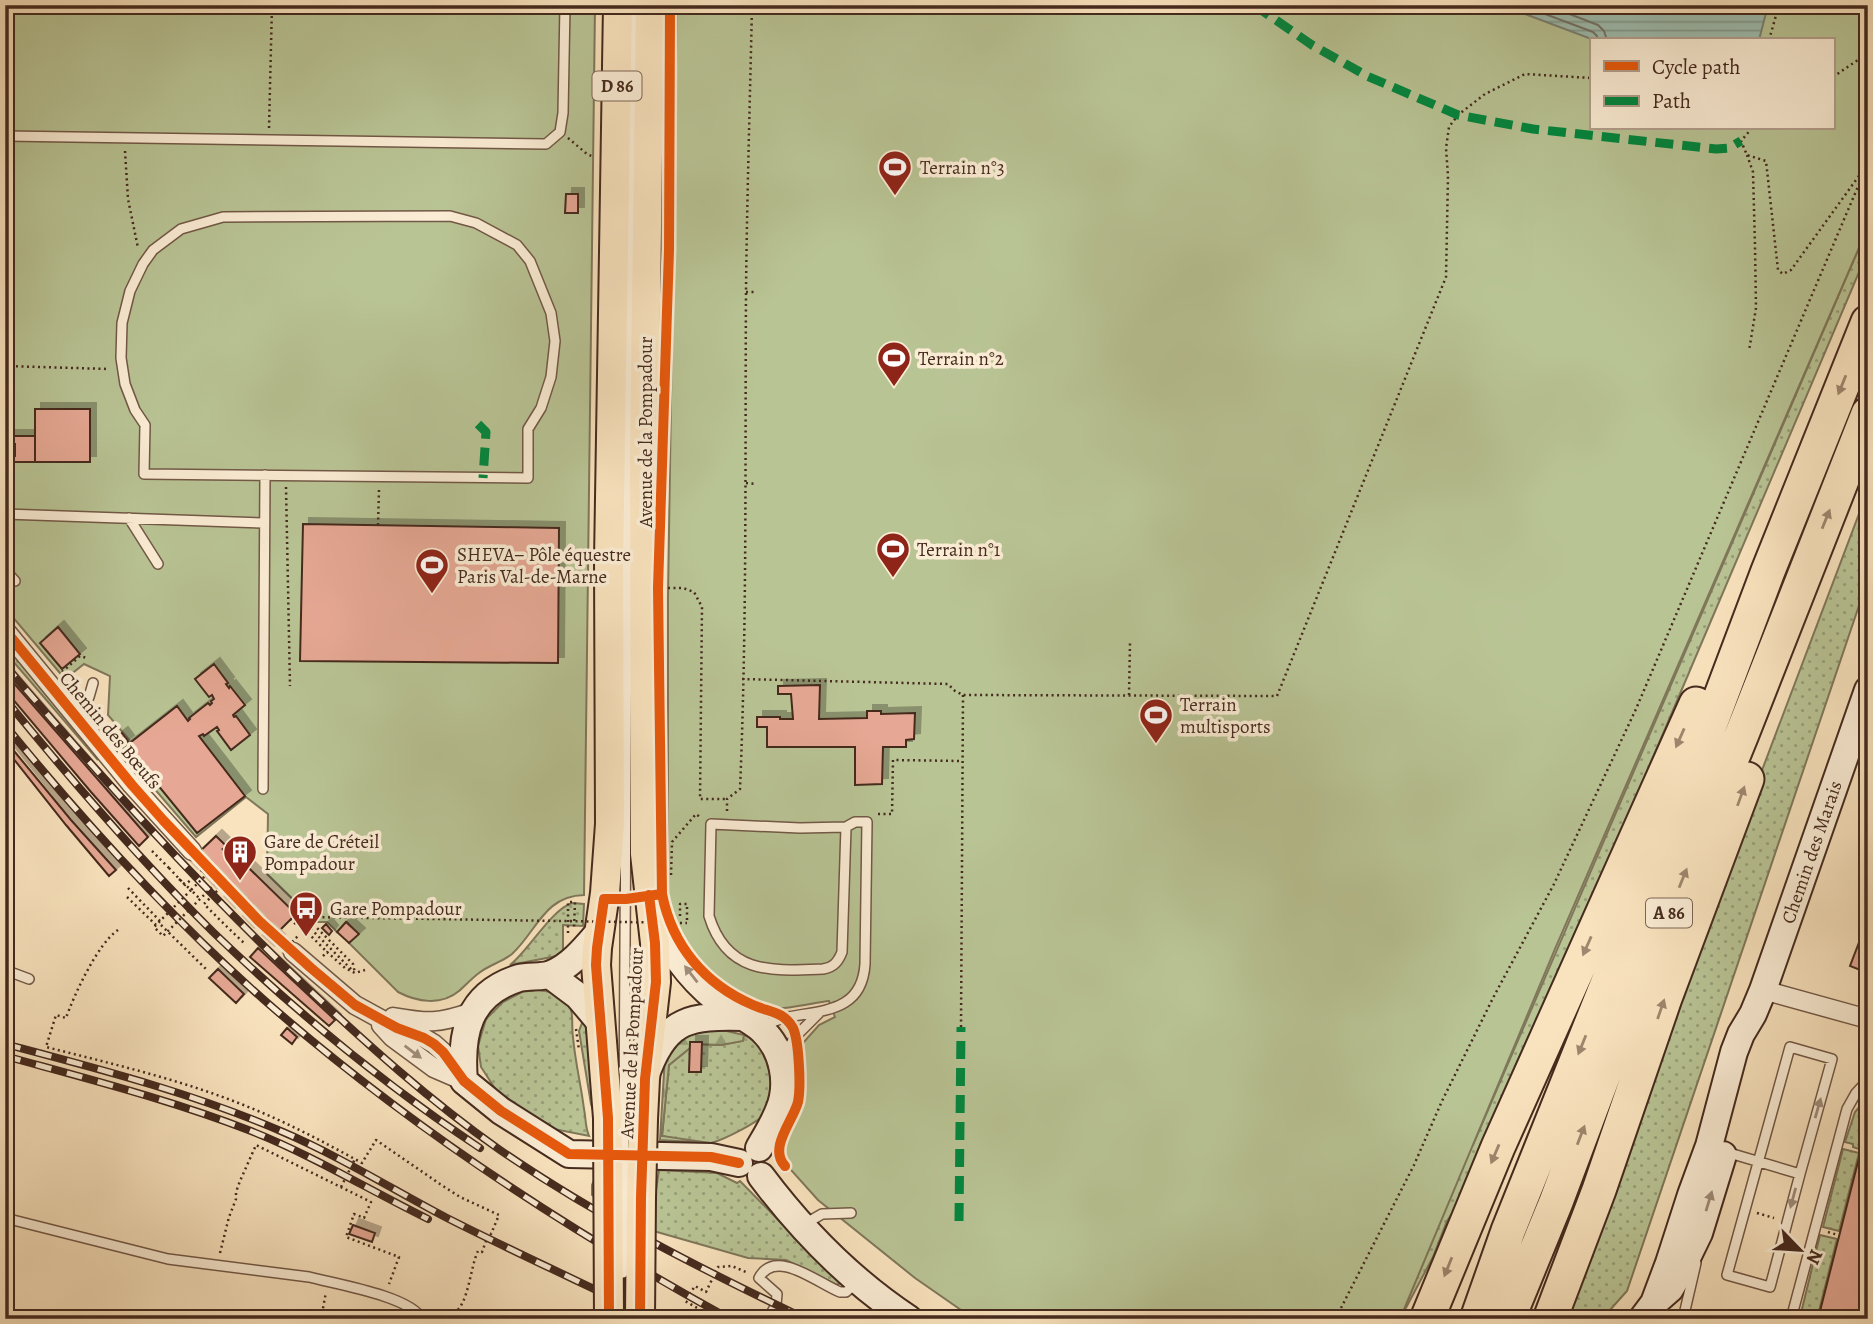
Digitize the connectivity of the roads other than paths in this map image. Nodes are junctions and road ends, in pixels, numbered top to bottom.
1 (565, 5) edge
2 (618, 5) edge
3 (633, 5) edge
4 (650, 5) edge
5 (5, 136) edge
6 (1868, 322) edge
7 (1868, 414) edge
8 (265, 475) junction
9 (5, 514) edge
10 (129, 518) junction
11 (263, 523) junction
12 (158, 564) dead end
13 (5, 570) edge
14 (1768, 571) junction
15 (15, 580) dead end
16 (1801, 583) junction
17 (5, 630) edge
18 (93, 683) dead end
19 (1868, 690) edge
20 (72, 711) junction
21 (263, 789) dead end
22 (846, 827) junction
23 (192, 851) tunnel mouth
24 (658, 905) junction
25 (580, 924) junction
26 (293, 953) tunnel mouth
27 (5, 970) edge
28 (550, 975) junction
29 (29, 979) dead end
30 (1758, 1002) junction
31 (369, 1012) junction
32 (472, 1012) junction
33 (819, 1013) junction
34 (1868, 1019) edge
35 (600, 1022) junction
36 (751, 1022) junction
37 (781, 1061) junction
38 (645, 1079) junction
39 (1868, 1080) edge
40 (464, 1081) junction
41 (625, 1118) junction
42 (1716, 1149) junction
43 (1759, 1161) junction
44 (753, 1162) junction
45 (1800, 1174) junction
46 (851, 1213) dead end
47 (5, 1218) edge
48 (801, 1227) junction
49 (1699, 1233) junction
50 (622, 1280) dead end
51 (857, 1282) junction
52 (1648, 1311) edge
53 (772, 1312) dead end
54 (422, 1319) edge
55 (609, 1319) edge
56 (640, 1319) edge
57 (909, 1319) edge
58 (1427, 1319) edge
59 (1476, 1319) edge
60 (1508, 1319) edge
61 (1550, 1319) edge
62 (1682, 1319) edge
63 (1791, 1319) edge

1 - 5 lane
2 - 25 main road, Avenue de la Pompadour / D 86
3 - 41 lane, Avenue de la Pompadour
4 - 24 main road, Avenue de la Pompadour / D 86
6 -> 14 highway, A 86
16 -> 7 highway, A 86
8 - 8 lane
8 - 11 lane
9 - 10 lane
10 - 11 lane
10 - 12 lane
11 - 21 lane
13 - 15 lane
14 -> 58 highway
14 -> 59 highway, A 86
60 -> 16 highway, A 86
61 -> 16 highway
17 - 20 street, Chemin des Bœufs
18 - 20 lane
19 - 30 street, Chemin des Marais
20 - 23 street, Chemin des Bœufs
22 - 22 lane
22 - 33 lane
36 -> 24 street
24 - 38 main road, Avenue de la Pompadour / D 86
25 - 28 street
25 - 35 main road, Avenue de la Pompadour / D 86
26 - 31 street
27 - 29 lane
28 - 32 street
28 - 35 street
30 - 34 street
30 - 42 street, Chemin des Marais
31 - 32 street
31 - 40 street
32 - 40 street
33 - 36 lane
33 - 37 lane
35 - 41 main road, Avenue de la Pompadour / D 86
36 - 37 street
36 - 38 street
37 - 44 street
38 - 41 main road, Avenue de la Pompadour / D 86
39 - 63 lane
40 - 44 street
41 - 50 lane, Avenue de la Pompadour, bridge
41 - 55 main road, Avenue de la Pompadour / D 86, bridge
41 - 56 main road, Avenue de la Pompadour / D 86, bridge
42 - 43 lane
49 -> 42 street, Chemin des Marais
42 - 52 street, Chemin des Marais
43 - 45 lane
45 -> 43 lane
45 -> 43 lane
44 - 48 street
46 - 48 lane
47 - 54 lane
48 - 51 street
49 - 52 street, Chemin des Marais
49 - 62 lane
51 - 53 lane
51 - 57 street

